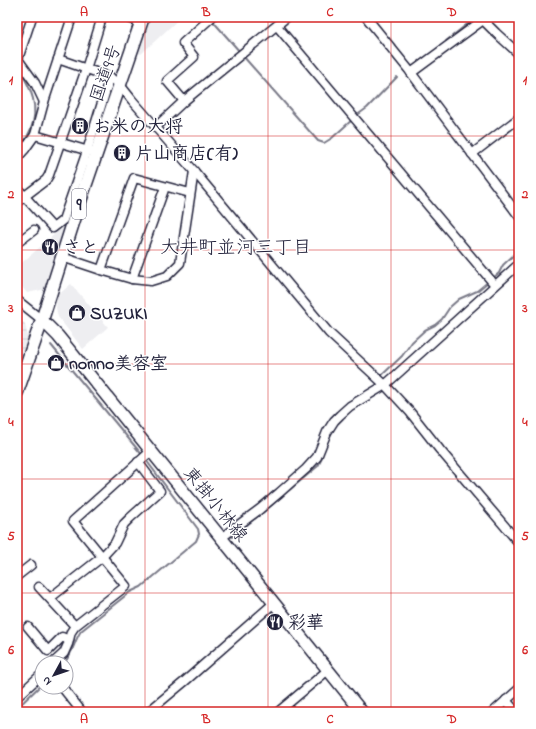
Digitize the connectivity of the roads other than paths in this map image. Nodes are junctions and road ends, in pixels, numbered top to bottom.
1 (32, 17) edge
2 (72, 17) edge
3 (102, 17) edge
4 (126, 17) edge
5 (212, 17) edge
6 (287, 17) edge
7 (366, 17) edge
8 (482, 18) edge
9 (142, 20) edge
10 (277, 26) junction
11 (519, 54) edge
12 (17, 59) edge
13 (58, 59) junction
14 (86, 69) junction
15 (411, 73) junction
16 (115, 81) junction
17 (184, 101) junction
18 (44, 102) junction
19 (519, 118) edge
20 (156, 127) junction
21 (35, 134) junction
22 (17, 140) edge
23 (60, 142) junction
24 (25, 149) junction
25 (92, 152) junction
26 (472, 154) junction
27 (17, 158) edge
28 (194, 171) junction
29 (165, 186) junction
30 (17, 188) edge
31 (190, 193) junction
32 (25, 196) junction
33 (17, 202) edge
34 (519, 216) edge
35 (34, 230) dead end
36 (17, 243) edge
37 (62, 257) junction
38 (519, 264) edge
39 (101, 270) junction
40 (132, 279) junction
41 (495, 285) junction
42 (17, 300) edge
43 (42, 320) junction
44 (385, 385) junction
45 (17, 392) edge
46 (151, 451) junction
47 (138, 462) junction
48 (221, 538) junction
49 (519, 543) edge
50 (102, 557) junction
51 (31, 565) dead end
52 (17, 576) edge
53 (39, 587) dead end
54 (50, 598) junction
55 (274, 603) junction
56 (28, 626) dead end
57 (75, 626) junction
58 (69, 640) junction
59 (62, 655) edge
60 (328, 670) junction
61 (34, 681) edge
62 (519, 689) edge
63 (68, 695) edge
64 (17, 697) edge
65 (506, 700) junction
66 (82, 712) edge
67 (148, 712) edge
68 (278, 712) edge
69 (362, 712) edge
70 (492, 712) edge
71 (516, 712) edge

1 - 12 street
2 - 13 street
3 - 14 street
4 - 9 street
5 - 17 street
6 - 10 street
7 - 15 street
8 - 11 street
8 - 15 street
9 - 16 highway, 国道9号 / 9
10 - 17 street
10 - 41 street
12 - 18 street
13 - 14 street
13 - 18 street
14 - 16 street
14 - 23 street
15 - 26 street
16 - 20 street
16 - 25 highway, 国道9号 / 9
17 - 20 street
18 - 21 street
19 - 26 street
20 - 28 street
21 - 23 street
21 - 24 street
22 - 24 street
23 - 25 street
23 - 32 street
24 - 27 street
25 - 32 street
25 - 37 highway, 国道9号 / 9
26 - 34 street
28 - 31 street
28 - 44 street
29 - 31 street
29 - 39 street
29 - 40 street
30 - 32 street
31 - 40 street
32 - 33 street
35 - 36 street
37 - 39 street
37 - 43 highway, 国道9号 / 9
38 - 41 street
39 - 40 street
41 - 44 street
42 - 43 street
43 - 45 highway, 国道9号 / 9
43 - 46 main road, 東掛小林線
44 - 48 street
44 - 49 street
46 - 47 street
46 - 48 main road, 東掛小林線
47 - 50 street
47 - 50 street
48 - 55 main road, 東掛小林線
50 - 54 street
50 - 57 street
51 - 52 street
53 - 54 street
54 - 57 street
55 - 60 main road, 東掛小林線
55 - 67 street
56 - 58 street
57 - 58 street
58 - 59 street
60 - 68 street
60 - 69 main road, 東掛小林線
61 - 64 street
62 - 65 street
63 - 66 street
65 - 70 street
65 - 71 street

